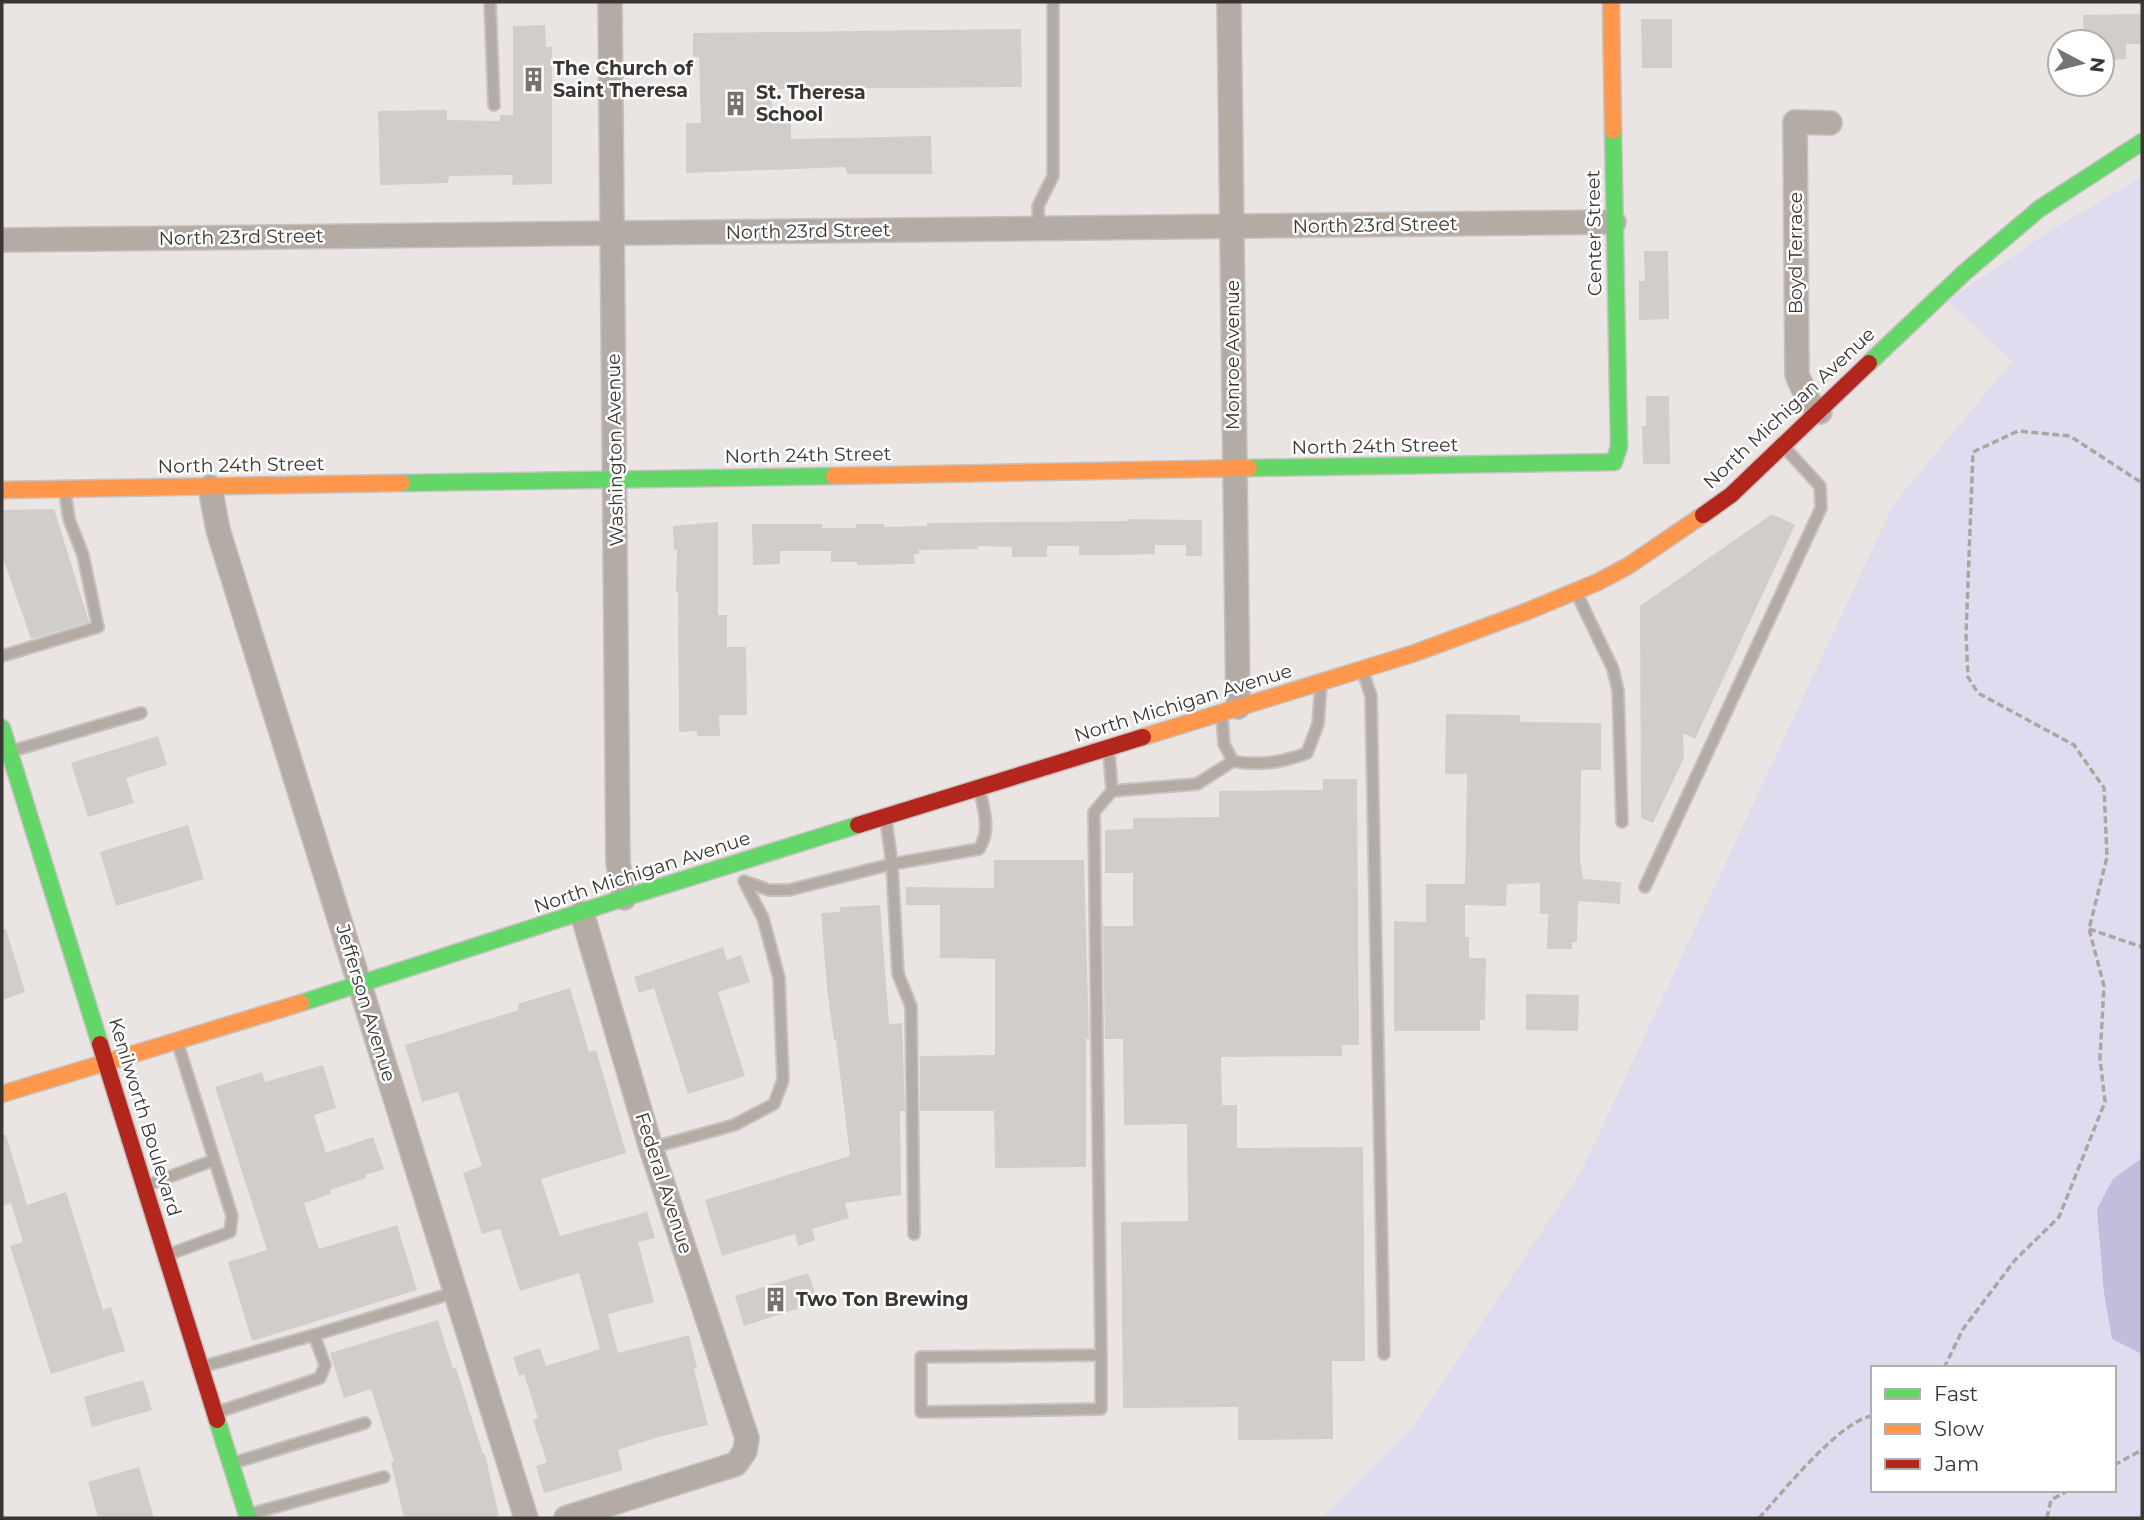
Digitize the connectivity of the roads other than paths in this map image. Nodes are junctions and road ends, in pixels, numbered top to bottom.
1 (490, 2) edge
2 (610, 2) edge
3 (1052, 2) edge
4 (1229, 2) edge
5 (1611, 2) edge
6 (494, 105) dead end
7 (1830, 123) dead end
8 (2142, 142) edge
9 (1615, 222) junction
10 (1231, 226) junction
11 (1039, 228) junction
12 (613, 233) junction
13 (2, 240) edge
14 (1820, 412) junction
15 (1783, 446) junction
16 (1614, 463) joint
17 (1233, 469) junction
18 (616, 480) junction
19 (211, 486) junction
20 (65, 489) junction
21 (2, 490) edge
22 (1576, 591) junction
23 (2, 656) edge
24 (1362, 670) junction
25 (1321, 682) junction
26 (1230, 710) junction
27 (141, 713) dead end
28 (2, 728) edge
29 (1109, 749) junction
30 (9, 752) junction
31 (1233, 761) junction
32 (979, 788) junction
33 (1112, 791) junction
34 (885, 817) junction
35 (1622, 822) dead end
36 (892, 864) junction
37 (731, 865) junction
38 (746, 883) junction
39 (1645, 887) dead end
40 (624, 898) junction
41 (582, 913) junction
42 (360, 985) junction
43 (177, 1041) junction
44 (106, 1062) junction
45 (2, 1094) edge
46 (651, 1147) junction
47 (214, 1160) junction
48 (145, 1186) junction
49 (914, 1234) dead end
50 (166, 1255) junction
51 (456, 1292) junction
52 (314, 1335) junction
53 (1384, 1354) dead end
54 (1101, 1355) junction
55 (201, 1367) junction
56 (215, 1413) junction
57 (365, 1423) dead end
58 (230, 1463) junction
59 (384, 1477) dead end
60 (247, 1517) edge
61 (526, 1518) edge
62 (566, 1518) edge

1 - 6 lane
2 - 12 street, Washington Avenue
3 - 11 lane
4 - 10 street, Monroe Avenue
5 - 9 street, Center Street
7 - 14 street, Boyd Terrace
8 - 14 street, North Michigan Avenue
9 - 10 street, North 23rd Street
9 - 16 street, Center Street
10 - 11 street, North 23rd Street
10 - 17 street, Monroe Avenue
11 - 12 street, North 23rd Street
12 - 13 street, North 23rd Street
12 - 18 street, Washington Avenue
14 - 15 street, North Michigan Avenue
15 - 22 street, North Michigan Avenue
15 - 39 lane
16 - 17 street, North 24th Street
17 - 18 street, North 24th Street
17 - 26 street, Monroe Avenue
18 - 19 street, North 24th Street
18 - 40 street, Washington Avenue
19 - 20 street, North 24th Street
19 - 42 street, Jefferson Avenue
20 - 21 street, North 24th Street
20 - 23 lane
22 - 24 street, North Michigan Avenue
22 - 35 lane
24 - 25 street, North Michigan Avenue
24 - 53 lane
25 - 26 street, North Michigan Avenue
25 - 31 lane
26 - 29 street, North Michigan Avenue
26 - 31 lane
27 - 30 lane
28 - 30 street, Kenilworth Boulevard
29 - 32 street, North Michigan Avenue
29 - 33 lane
30 - 44 street, Kenilworth Boulevard
31 - 33 lane
32 - 34 street, North Michigan Avenue
32 - 36 lane
33 - 54 lane
34 - 36 lane
34 - 37 street, North Michigan Avenue
36 - 38 lane
36 - 49 lane
37 - 38 lane
37 - 40 street, North Michigan Avenue
38 - 46 lane
40 - 41 street, North Michigan Avenue
41 - 42 street, North Michigan Avenue
41 - 46 street, Federal Avenue
42 - 43 street, North Michigan Avenue
42 - 51 street, Jefferson Avenue
43 - 44 street, North Michigan Avenue
43 - 47 lane
44 - 45 street, North Michigan Avenue
44 - 48 street, Kenilworth Boulevard
46 - 62 street, Federal Avenue
47 - 48 lane
47 - 50 lane
48 - 50 street, Kenilworth Boulevard
50 - 55 street, Kenilworth Boulevard
51 - 52 lane
51 - 61 street, Jefferson Avenue
52 - 55 lane
52 - 56 lane
54 - 54 lane
55 - 56 street, Kenilworth Boulevard
56 - 58 street, Kenilworth Boulevard
57 - 58 lane
58 - 60 street, Kenilworth Boulevard
59 - 60 lane

